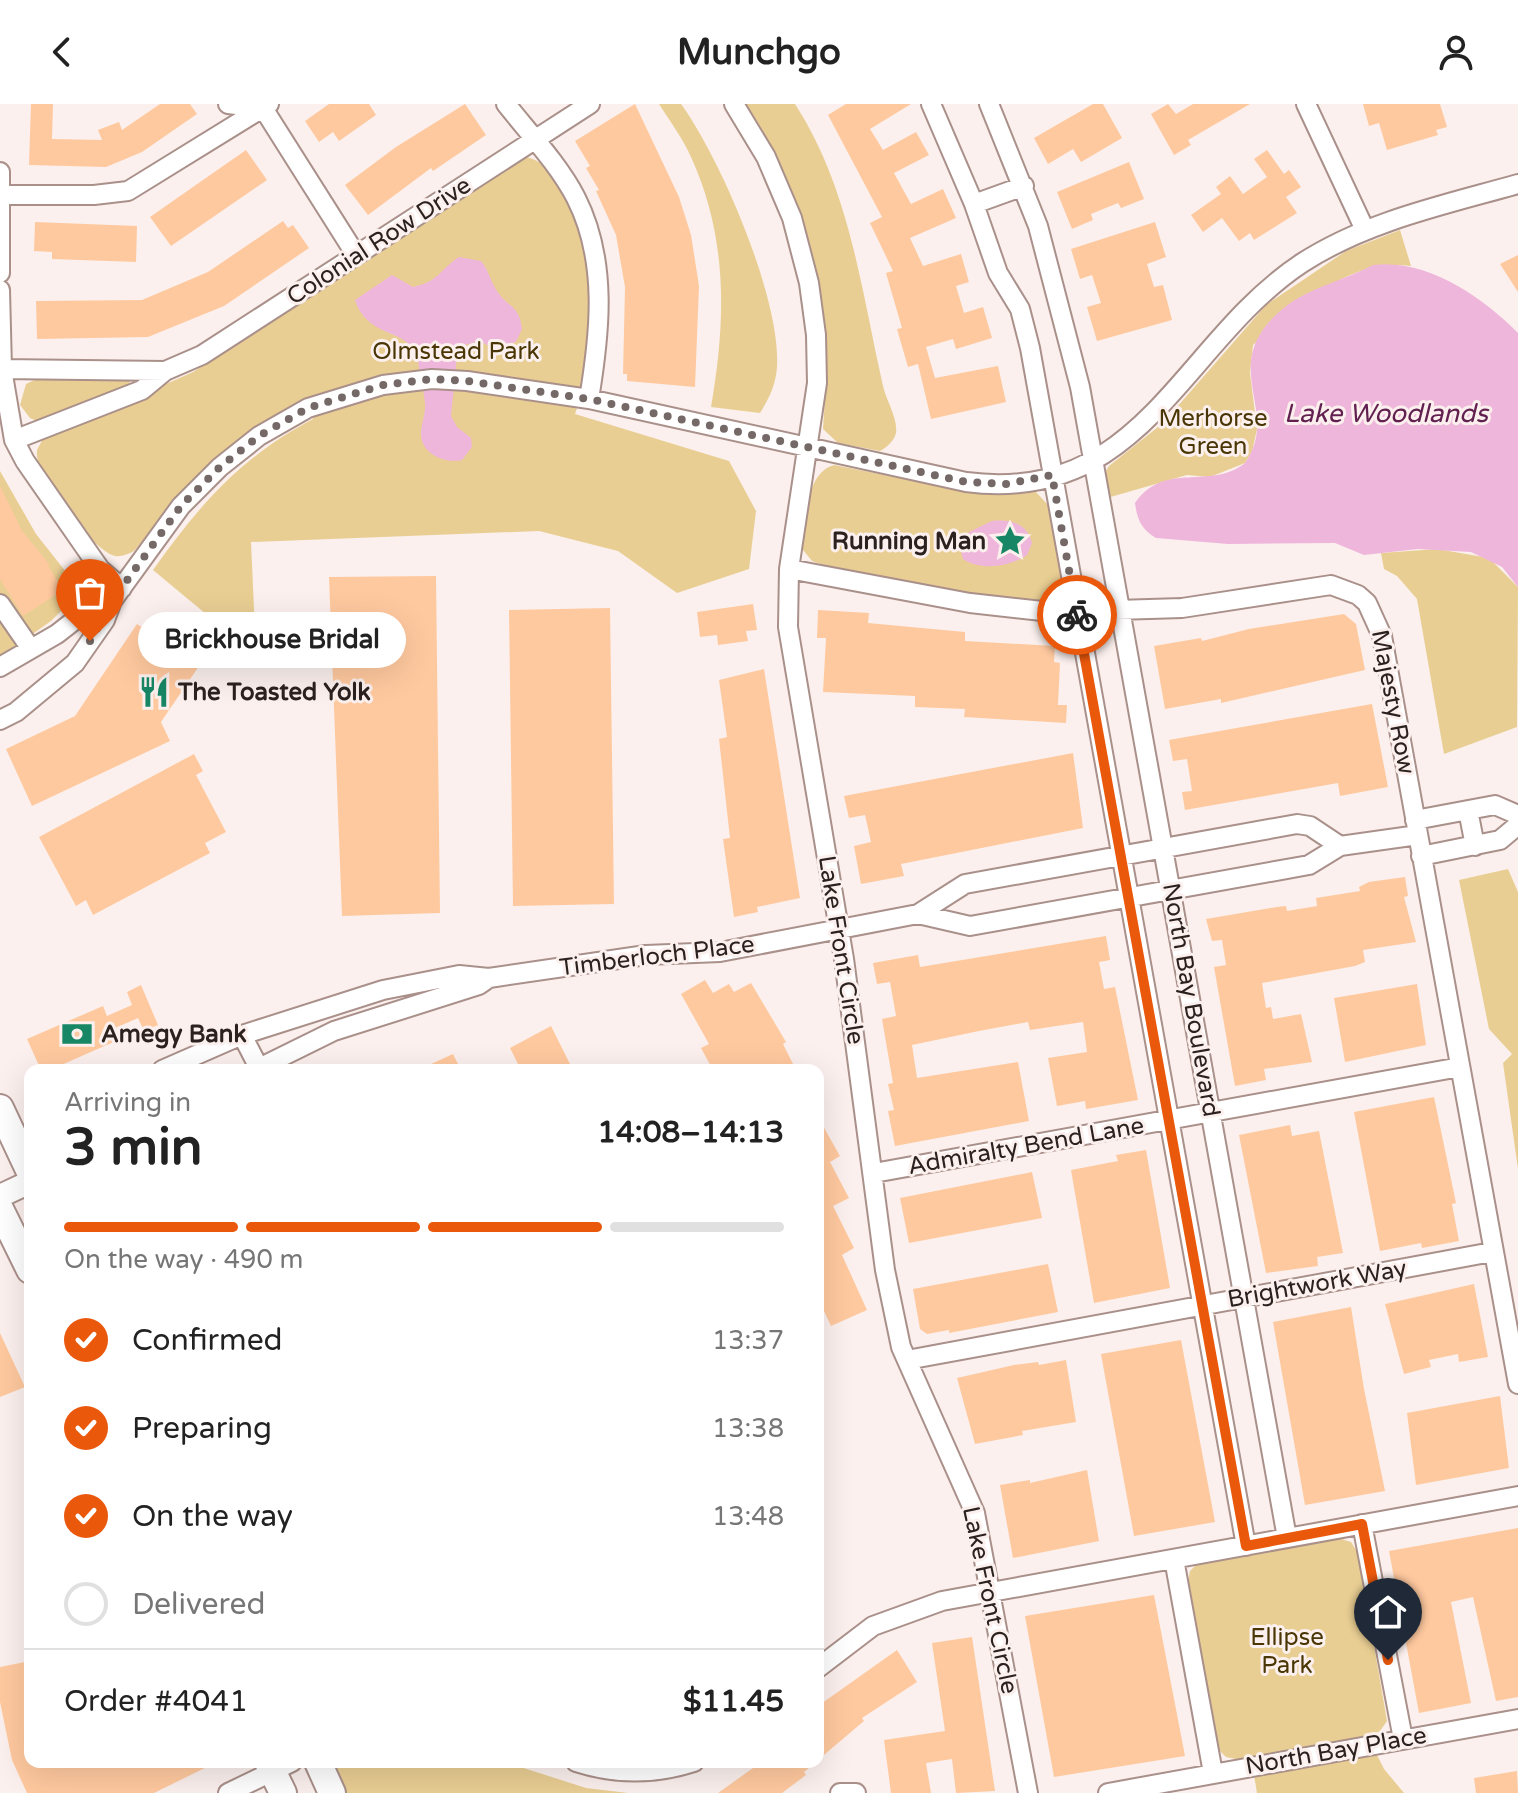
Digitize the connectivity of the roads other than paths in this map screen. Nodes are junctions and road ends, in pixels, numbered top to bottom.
1 (228, 104) edge
2 (506, 104) edge
3 (590, 104) edge
4 (734, 104) edge
5 (931, 104) edge
6 (989, 104) edge
7 (1306, 104) edge
8 (265, 105) edge
9 (535, 140) junction
10 (0, 172) edge
11 (1518, 184) edge
12 (1024, 186) junction
13 (2, 195) edge
14 (974, 204) junction
15 (1365, 230) junction
16 (356, 255) junction
17 (0, 273) edge
18 (0, 290) edge
19 (1, 370) edge
20 (165, 371) junction
21 (589, 399) junction
22 (14, 440) junction
23 (807, 448) junction
24 (1092, 462) junction
25 (1052, 475) junction
26 (789, 569) junction
27 (117, 594) junction
28 (0, 604) edge
29 (1077, 612) junction
30 (1121, 612) junction
31 (31, 649) junction
32 (0, 667) edge
33 (0, 720) edge
34 (1468, 810) junction
35 (1518, 815) edge
36 (1518, 825) edge
37 (1416, 827) junction
38 (1340, 846) junction
39 (1475, 846) junction
40 (1163, 848) junction
41 (1120, 856) junction
42 (1421, 856) junction
43 (1171, 890) junction
44 (1128, 898) junction
45 (918, 914) junction
46 (838, 927) junction
47 (489, 978) junction
48 (317, 1010) junction
49 (326, 1034) junction
50 (242, 1035) junction
51 (176, 1064) edge
52 (255, 1064) edge
53 (267, 1064) edge
54 (1460, 1067) junction
55 (0, 1108) edge
56 (1212, 1112) junction
57 (1168, 1120) junction
58 (16, 1144) edge
59 (874, 1173) junction
60 (24, 1185) edge
61 (0, 1196) edge
62 (0, 1209) edge
63 (1492, 1252) junction
64 (24, 1258) edge
65 (1246, 1297) junction
66 (1202, 1305) junction
67 (907, 1360) junction
68 (1518, 1384) edge
69 (1518, 1496) edge
70 (1362, 1524) junction
71 (1287, 1538) junction
72 (1246, 1546) junction
73 (1174, 1559) junction
74 (991, 1591) junction
75 (824, 1663) edge
76 (1518, 1719) edge
77 (1403, 1739) junction
78 (321, 1768) edge
79 (594, 1768) edge
80 (668, 1768) edge
81 (279, 1772) edge
82 (1213, 1773) junction
83 (236, 1789) edge
84 (332, 1793) edge
85 (840, 1793) edge
86 (856, 1793) edge
87 (1028, 1793) edge
88 (1108, 1793) edge

1 - 8 street
2 - 9 street
3 - 9 street, Colonial Row Drive
4 - 23 street, Lake Front Circle
5 - 14 street, North Bay Boulevard
6 - 12 street, North Bay Boulevard
7 - 15 street
8 - 13 street
8 - 16 street
9 - 16 street, Colonial Row Drive
9 - 21 street
10 - 13 street
11 - 15 street
12 - 14 street
12 - 24 street, North Bay Boulevard
13 - 17 street
14 - 25 street, North Bay Boulevard
15 - 24 street
16 - 20 street, Colonial Row Drive
18 - 19 street
19 - 20 street, Colonial Row Drive
19 - 22 street
20 - 22 street, Colonial Row Drive
21 - 23 street
21 - 27 street
22 - 27 street
23 - 25 street
23 - 26 street, Lake Front Circle
24 - 25 street
24 - 30 street, North Bay Boulevard
25 - 29 street, North Bay Boulevard
26 - 29 street, Majesty Row
26 - 46 street, Lake Front Circle
27 - 31 street
27 - 33 street
28 - 31 street
29 - 30 street, Majesty Row
29 - 41 street, North Bay Boulevard
30 - 37 street, Majesty Row
30 - 40 street, North Bay Boulevard
31 - 32 street
34 - 35 street, Timberloch Place
34 - 37 street, Timberloch Place
34 - 39 street
36 - 39 street
37 - 38 street, Timberloch Place
37 - 42 street, Majesty Row
38 - 40 street, Timberloch Place
38 - 43 street, Timberloch Place
39 - 42 street
40 - 41 street, Timberloch Place
40 - 43 street, North Bay Boulevard
41 - 44 street, North Bay Boulevard
41 - 45 street, Timberloch Place
42 - 54 street, Majesty Row
43 - 44 street, Timberloch Place
43 - 56 street, North Bay Boulevard
44 - 45 street, Timberloch Place
44 - 57 street, North Bay Boulevard
45 - 46 street, Timberloch Place
46 - 47 street, Timberloch Place
46 - 59 street, Lake Front Circle
47 - 48 street, Timberloch Place
47 - 49 street, Timberloch Place
48 - 49 street
48 - 50 street, Timberloch Place
49 - 53 street, Timberloch Place
50 - 51 street, Timberloch Place
50 - 52 street
54 - 56 street, Admiralty Bend Lane
54 - 63 street, Majesty Row
55 - 58 main road
56 - 57 street, Admiralty Bend Lane
56 - 65 street, North Bay Boulevard
57 - 59 street, Admiralty Bend Lane
57 - 66 street, North Bay Boulevard
59 - 67 street, Lake Front Circle
60 - 61 street
62 - 64 main road
63 - 65 street, Brightwork Way
63 - 68 street, Majesty Row
65 - 66 street, Brightwork Way
65 - 71 street, North Bay Boulevard
66 - 67 street, Brightwork Way
66 - 72 street, North Bay Boulevard
67 - 74 street, Lake Front Circle
69 - 70 street
70 - 71 street
70 - 77 street
71 - 72 street
72 - 73 street
73 - 74 street
73 - 82 street
74 - 75 street
74 - 87 street, Lake Front Circle
76 - 77 street, North Bay Place
77 - 82 street, North Bay Place
78 - 84 main road
79 - 80 street
81 - 83 street
82 - 88 street, North Bay Place
85 - 86 street

